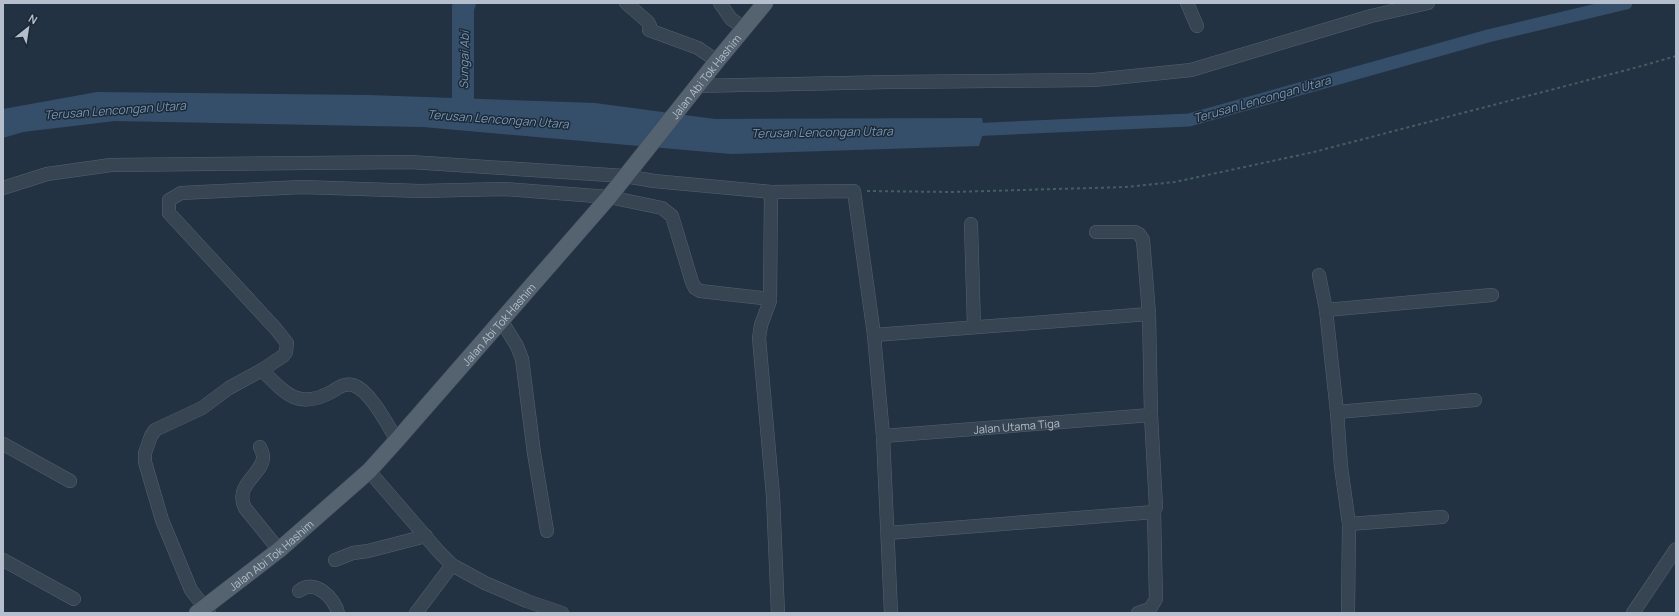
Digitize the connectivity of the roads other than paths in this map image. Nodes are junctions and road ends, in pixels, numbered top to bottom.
1 (626, 3) edge
2 (720, 3) edge
3 (765, 3) edge
4 (1187, 3) edge
5 (1428, 3) edge
6 (1197, 26) dead end
7 (744, 28) junction
8 (717, 61) junction
9 (697, 86) junction
10 (630, 170) junction
11 (3, 188) edge
12 (771, 192) junction
13 (609, 197) junction
14 (971, 224) dead end
15 (1096, 232) dead end
16 (1319, 275) dead end
17 (1492, 295) dead end
18 (770, 299) junction
19 (1326, 310) junction
20 (1149, 314) junction
21 (501, 320) junction
22 (974, 327) junction
23 (874, 335) junction
24 (262, 370) junction
25 (1475, 400) dead end
26 (1337, 412) junction
27 (1151, 415) junction
28 (883, 436) junction
29 (397, 440) junction
30 (3, 444) edge
31 (260, 447) dead end
32 (369, 471) junction
33 (70, 481) dead end
34 (1154, 512) junction
35 (1442, 518) dead end
36 (1349, 524) junction
37 (547, 531) dead end
38 (888, 533) junction
39 (426, 536) junction
40 (1676, 549) edge
41 (279, 550) junction
42 (3, 560) edge
43 (335, 560) dead end
44 (452, 565) junction
45 (299, 591) dead end
46 (74, 599) dead end
47 (204, 611) edge
48 (338, 613) edge
49 (416, 613) edge
50 (562, 613) edge
51 (778, 613) edge
52 (891, 613) edge
53 (1138, 613) edge
54 (1348, 613) edge
55 (1632, 613) edge

1 - 8 street
2 - 7 street
3 - 7 main road, Jalan Abi Tok Hashim
4 - 6 street
5 - 9 street
7 - 8 main road, Jalan Abi Tok Hashim
8 - 9 main road, Jalan Abi Tok Hashim
9 - 10 main road, Jalan Abi Tok Hashim
10 - 11 street
10 - 12 street
10 - 13 main road, Jalan Abi Tok Hashim
12 - 18 street
12 - 23 street
13 - 18 street
13 - 21 main road, Jalan Abi Tok Hashim
13 - 24 street
14 - 22 street
15 - 20 street
16 - 19 street
17 - 19 street
18 - 51 street
19 - 26 street
20 - 22 street
20 - 27 street
21 - 29 main road, Jalan Abi Tok Hashim
21 - 37 street
22 - 23 street
23 - 28 street
24 - 29 street
24 - 47 street
25 - 26 street
26 - 36 street
27 - 28 street, Jalan Utama Tiga
27 - 34 street
28 - 38 street
29 - 32 main road, Jalan Abi Tok Hashim
30 - 33 street
31 - 41 street
32 - 39 street
32 - 41 main road, Jalan Abi Tok Hashim
34 - 38 street
34 - 53 street
35 - 36 street
36 - 54 street
38 - 52 street
39 - 43 street
39 - 44 street
40 - 55 street
41 - 47 main road, Jalan Abi Tok Hashim
42 - 46 street
44 - 49 street
44 - 50 street
45 - 48 street

